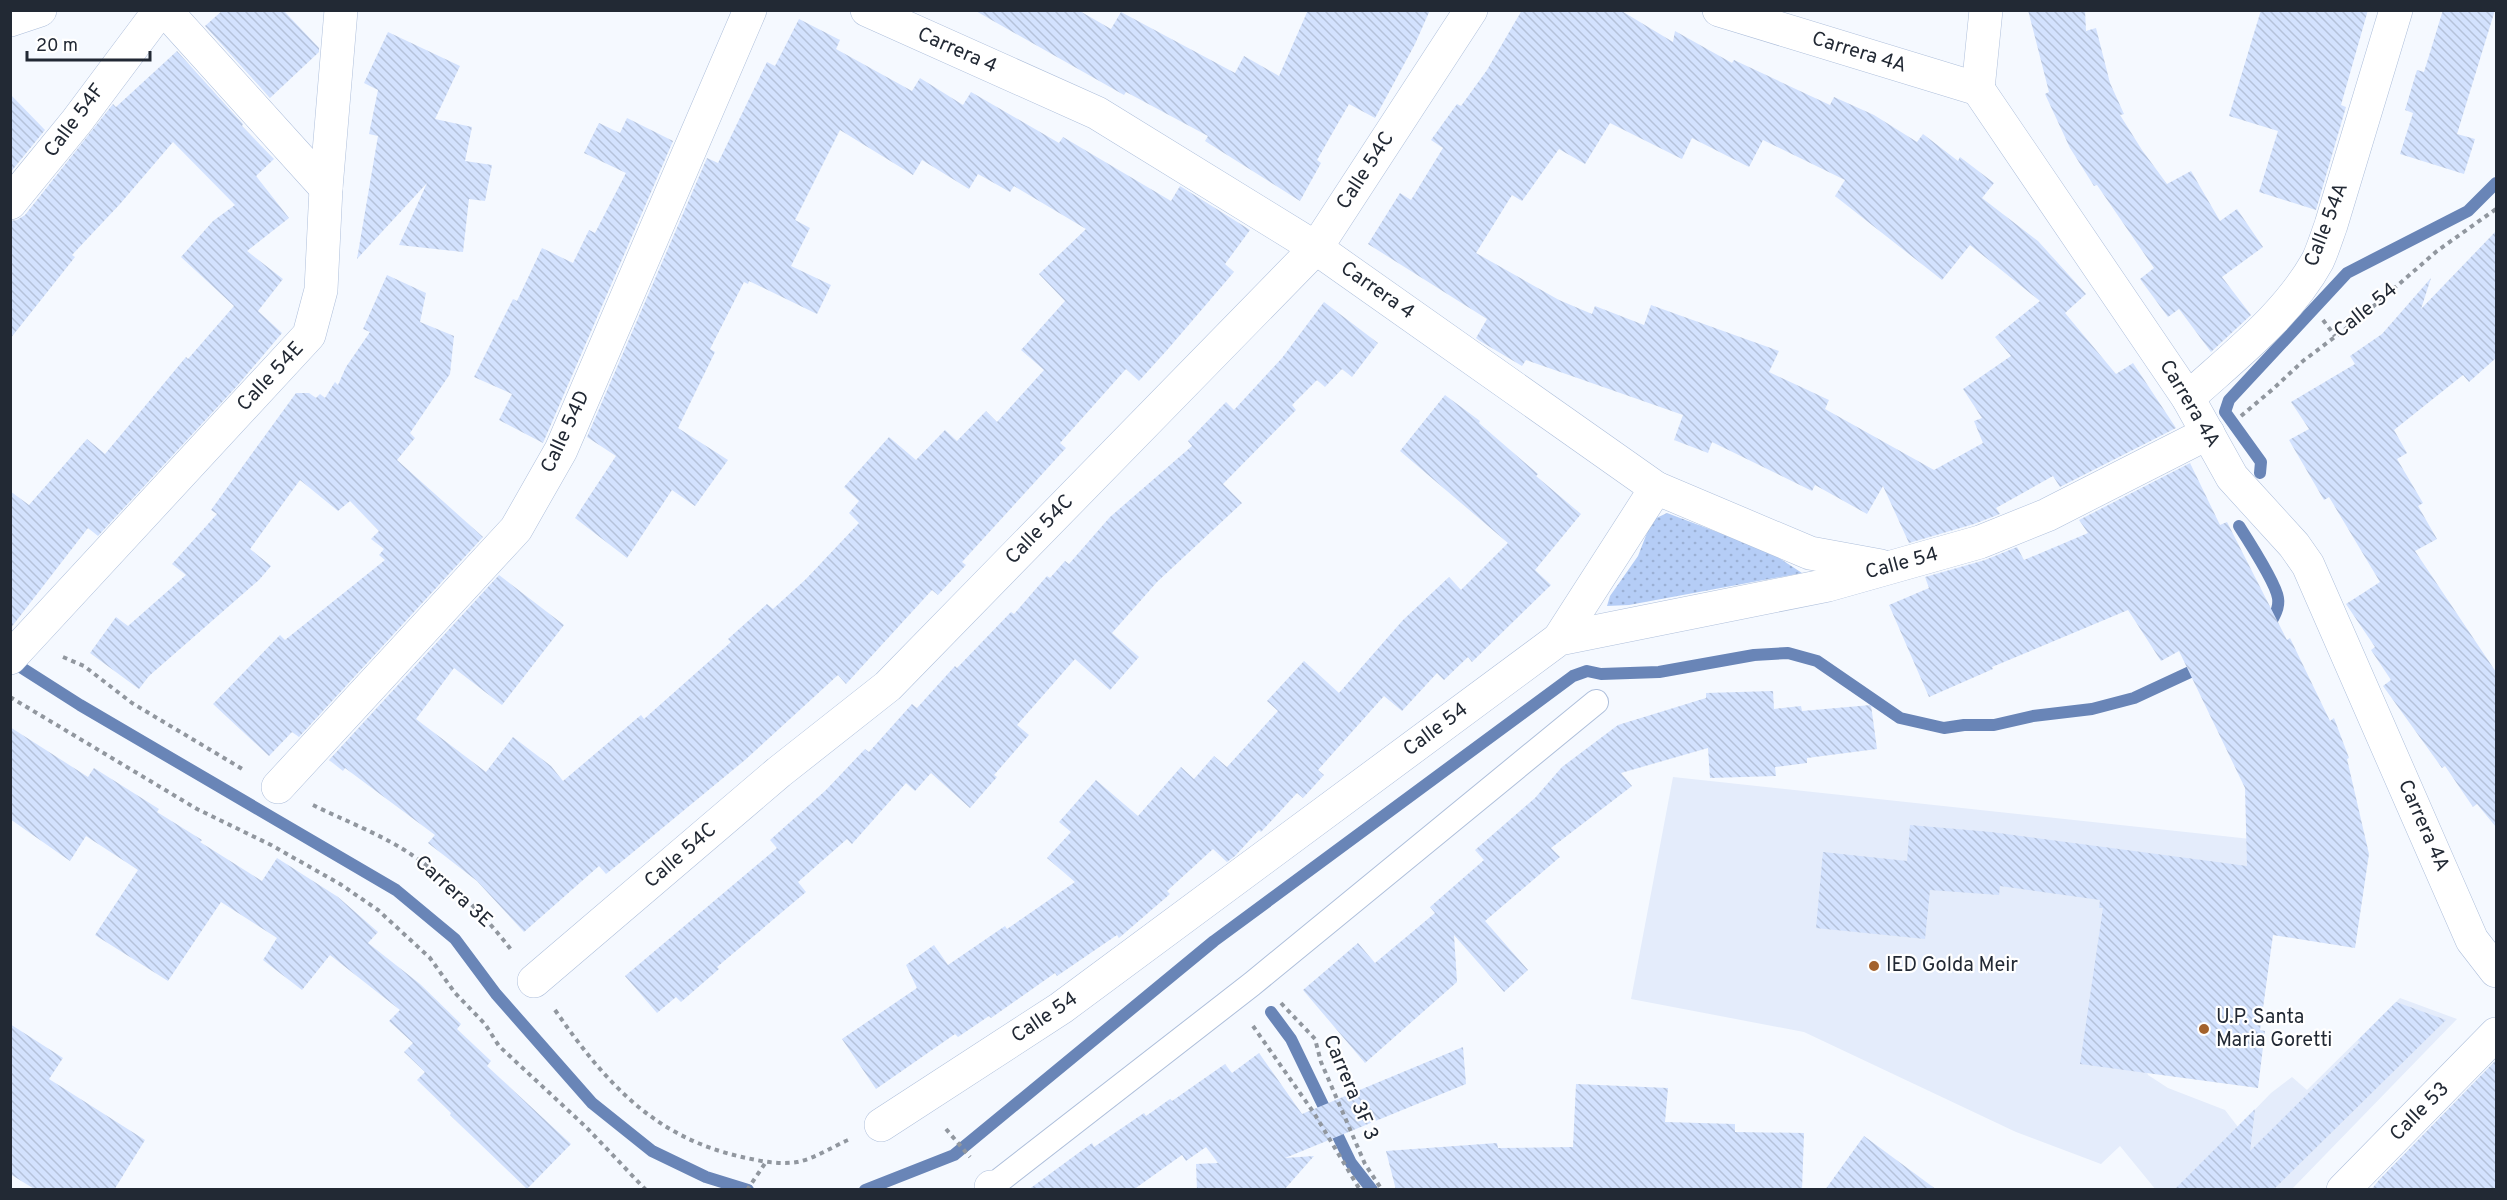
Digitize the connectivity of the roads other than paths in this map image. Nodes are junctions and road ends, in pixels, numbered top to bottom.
1 (40, 10) edge
2 (160, 10) edge
3 (165, 10) edge
4 (341, 10) edge
5 (750, 10) edge
6 (867, 10) edge
7 (1472, 10) edge
8 (1719, 10) edge
9 (1986, 10) edge
10 (2396, 10) edge
11 (10, 20) edge
12 (1978, 89) junction
13 (326, 188) junction
14 (10, 202) edge
15 (1316, 248) junction
16 (2188, 398) junction
17 (2208, 433) junction
18 (1656, 488) junction
19 (1885, 567) junction
20 (1559, 639) junction
21 (18, 650) edge
22 (1596, 702) dead end
23 (278, 787) road end
24 (2496, 971) edge
25 (534, 981) road end
26 (2496, 1034) edge
27 (881, 1125) road end
28 (992, 1188) edge
29 (2343, 1190) edge

1 - 11 street
2 - 14 street, Calle 54F
3 - 13 street
4 - 13 street, Calle 54E
5 - 23 street, Calle 54D
6 - 15 street, Carrera 4
7 - 15 street, Calle 54C
8 - 12 street, Carrera 4A
9 - 12 street
10 - 16 street, Calle 54A
12 - 16 street, Carrera 4A
13 - 21 street, Calle 54E
15 - 18 street, Carrera 4
15 - 25 street, Calle 54C
16 - 17 street, Carrera 4A
17 - 19 street, Calle 54
17 - 24 street, Carrera 4A
18 - 19 street, Carrera 4
18 - 20 street
19 - 20 street, Calle 54
20 - 27 street, Calle 54
22 - 28 lane
26 - 29 street, Calle 53

